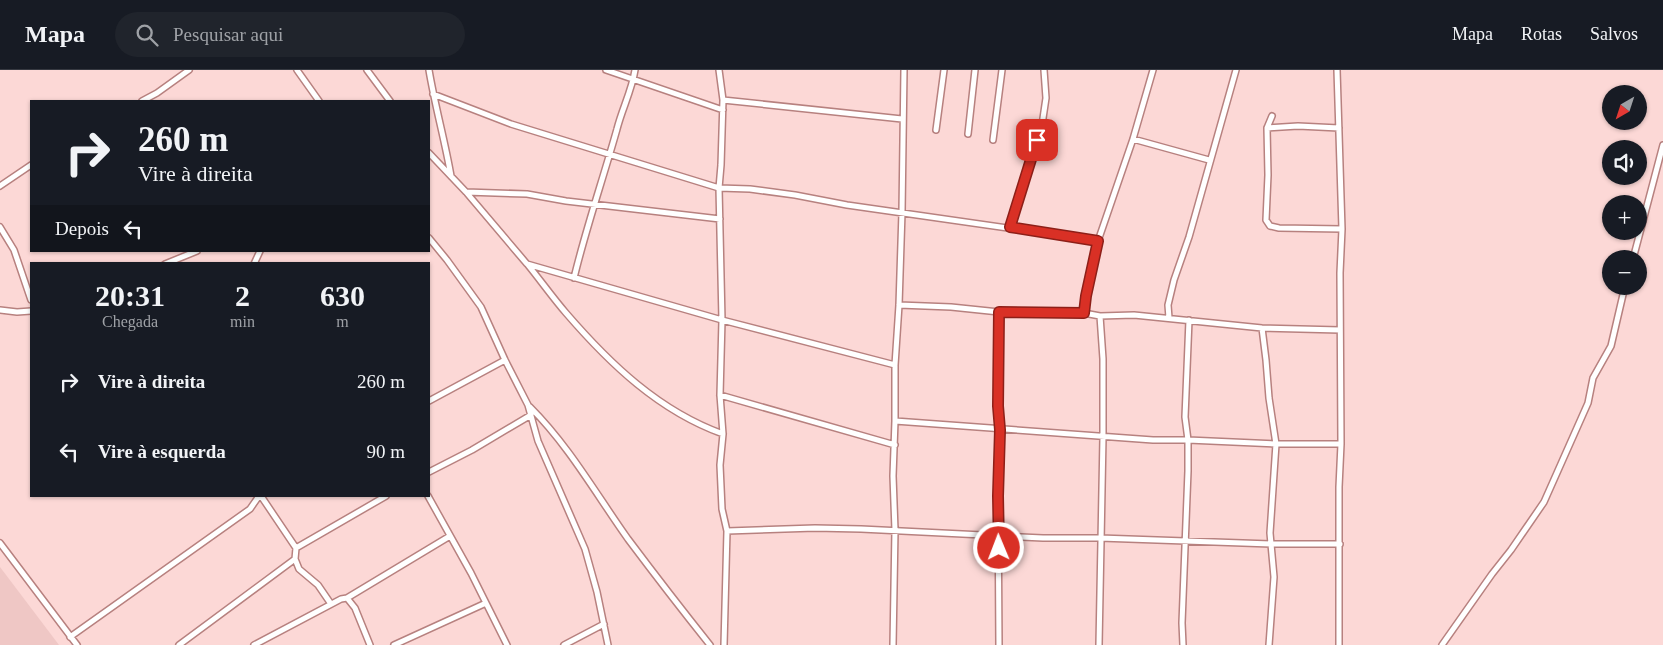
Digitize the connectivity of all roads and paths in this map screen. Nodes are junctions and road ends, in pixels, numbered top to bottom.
1 (189, 70) edge
2 (297, 70) edge
3 (367, 70) edge
4 (429, 70) edge
5 (606, 70) edge
6 (635, 70) edge
7 (720, 70) edge
8 (904, 70) edge
9 (944, 70) edge
10 (975, 70) edge
11 (1002, 70) edge
12 (1044, 70) edge
13 (1152, 70) edge
14 (1236, 70) edge
15 (1337, 70) edge
16 (634, 80) junction
17 (433, 94) junction
18 (144, 100) edge
19 (318, 100) edge
20 (389, 100) edge
21 (723, 100) junction
22 (723, 110) junction
23 (1272, 116) dead end
24 (902, 119) junction
25 (1268, 128) junction
26 (1339, 128) junction
27 (936, 130) dead end
28 (968, 134) dead end
29 (1133, 139) junction
30 (993, 140) dead end
31 (1663, 145) edge
32 (430, 153) edge
33 (610, 155) junction
34 (1209, 160) junction
35 (30, 166) edge
36 (451, 177) junction
37 (0, 186) edge
38 (718, 188) junction
39 (466, 192) junction
40 (594, 204) junction
41 (902, 212) junction
42 (720, 219) junction
43 (0, 227) edge
44 (1010, 227) junction
45 (1342, 229) junction
46 (430, 239) edge
47 (1098, 241) junction
48 (1635, 250) edge
49 (194, 252) edge
50 (170, 262) edge
51 (526, 264) junction
52 (574, 278) junction
53 (1623, 295) edge
54 (30, 297) edge
55 (899, 305) junction
56 (0, 310) edge
57 (30, 311) edge
58 (999, 312) junction
59 (1084, 313) junction
60 (1100, 316) junction
61 (1169, 318) junction
62 (722, 320) junction
63 (1189, 320) junction
64 (1262, 328) junction
65 (1340, 330) junction
66 (505, 360) junction
67 (895, 365) junction
68 (720, 395) junction
69 (430, 400) edge
70 (528, 404) junction
71 (531, 415) junction
72 (896, 421) junction
73 (1000, 430) junction
74 (723, 434) junction
75 (1103, 437) junction
76 (1188, 440) junction
77 (1276, 444) junction
78 (1341, 444) junction
79 (895, 445) junction
80 (430, 471) edge
81 (259, 497) edge
82 (261, 497) edge
83 (384, 497) edge
84 (429, 497) edge
85 (894, 530) junction
86 (726, 531) junction
87 (450, 536) junction
88 (998, 536) junction
89 (1100, 538) junction
90 (1185, 541) junction
91 (0, 543) edge
92 (1271, 544) junction
93 (1340, 544) junction
94 (296, 548) junction
95 (295, 560) junction
96 (347, 598) junction
97 (331, 604) junction
98 (486, 604) junction
99 (604, 624) junction
100 (70, 637) junction
101 (189, 638) junction
102 (76, 645) edge
103 (179, 645) edge
104 (193, 645) edge
105 (254, 645) edge
106 (370, 645) edge
107 (394, 645) edge
108 (507, 645) edge
109 (564, 645) edge
110 (608, 645) edge
111 (710, 645) edge
112 (724, 645) edge
113 (893, 645) edge
114 (999, 645) edge
115 (1098, 645) edge
116 (1183, 645) edge
117 (1269, 645) edge
118 (1339, 645) edge
119 (1442, 645) edge

1 - 18 street
2 - 19 street
3 - 20 street
4 - 17 street
5 - 16 street
6 - 16 street
7 - 21 street
8 - 24 street
9 - 27 street
10 - 28 street
11 - 30 street
12 - 44 street
13 - 29 street
14 - 34 street
15 - 26 street
16 - 22 street
16 - 33 street
17 - 33 street
17 - 36 street
21 - 22 street
21 - 24 street
22 - 38 street
23 - 25 street
24 - 41 street
25 - 26 street
25 - 45 street
26 - 45 street
29 - 34 street
29 - 47 street
31 - 48 street
32 - 36 street
33 - 38 street
33 - 40 street
34 - 61 street
35 - 37 street
36 - 39 street
38 - 41 street
38 - 42 street
39 - 40 street
39 - 51 street
40 - 42 street
40 - 52 street
41 - 44 street
41 - 55 street
42 - 62 street
43 - 54 street
44 - 47 street
45 - 65 street
46 - 66 street
47 - 59 street
49 - 50 street
51 - 52 street
51 - 74 street
52 - 62 street
53 - 119 street
55 - 58 street
55 - 67 street
56 - 57 street
58 - 59 street
58 - 73 street
59 - 60 street
60 - 61 street
60 - 75 street
61 - 63 street
62 - 67 street
62 - 68 street
63 - 64 street
63 - 76 street
64 - 65 street
64 - 77 street
65 - 78 street
66 - 69 street
66 - 70 street
67 - 72 street
68 - 74 street
68 - 79 street
70 - 71 street
70 - 111 street
71 - 80 street
71 - 99 street
72 - 73 street
72 - 79 street
73 - 75 street
73 - 88 street
74 - 86 street
75 - 76 street
75 - 89 street
76 - 77 street
76 - 90 street
77 - 78 street
77 - 92 street
78 - 93 street
79 - 85 street
81 - 100 street
82 - 94 street
83 - 94 street
84 - 87 street
85 - 86 street
85 - 88 street
85 - 113 street
86 - 112 street
87 - 96 street
87 - 98 street
88 - 89 street
88 - 114 street
89 - 90 street
89 - 115 street
90 - 92 street
90 - 116 street
91 - 100 street
92 - 93 street
92 - 117 street
93 - 118 street
94 - 95 street
95 - 97 street
95 - 101 street
96 - 97 street
96 - 106 street
97 - 105 street
98 - 107 street
98 - 108 street
99 - 109 street
99 - 110 street
100 - 102 street
101 - 103 street
101 - 104 street

